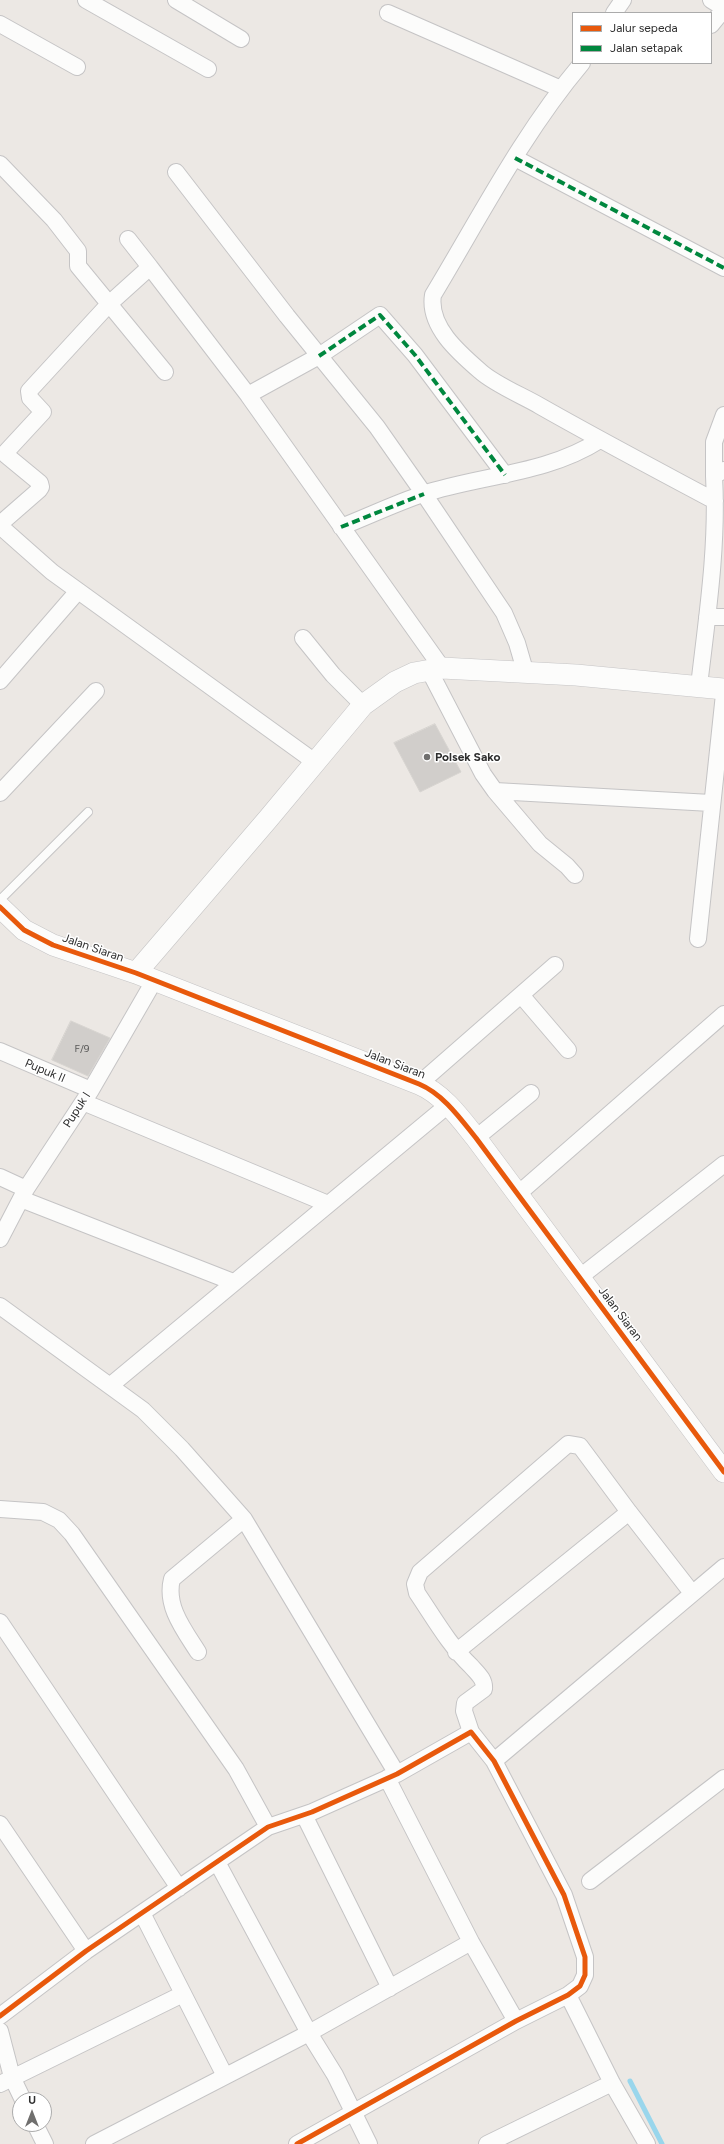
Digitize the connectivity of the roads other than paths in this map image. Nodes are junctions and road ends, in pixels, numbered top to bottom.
1 (86, 0) edge
2 (176, 0) edge
3 (623, 0) edge
4 (711, 0) edge
5 (724, 9) edge
6 (615, 12) edge
7 (388, 13) dead end
8 (0, 24) edge
9 (712, 24) edge
10 (241, 39) dead end
11 (581, 64) edge
12 (77, 67) dead end
13 (208, 69) dead end
14 (560, 88) junction
15 (515, 158) junction
16 (0, 164) edge
17 (176, 172) dead end
18 (128, 239) dead end
19 (150, 267) junction
20 (724, 268) edge
21 (109, 304) junction
22 (319, 356) junction
23 (165, 372) dead end
24 (248, 395) junction
25 (724, 415) edge
26 (600, 440) junction
27 (719, 473) edge
28 (505, 476) junction
29 (424, 494) junction
30 (715, 501) junction
31 (0, 525) edge
32 (341, 527) junction
33 (78, 591) junction
34 (707, 617) junction
35 (724, 617) edge
36 (303, 638) dead end
37 (435, 669) junction
38 (526, 674) junction
39 (0, 682) edge
40 (699, 686) junction
41 (724, 689) edge
42 (96, 691) dead end
43 (724, 694) edge
44 (363, 705) junction
45 (315, 762) junction
46 (495, 791) junction
47 (0, 793) edge
48 (711, 803) junction
49 (88, 812) dead end
50 (575, 875) dead end
51 (0, 900) edge
52 (0, 907) edge
53 (9, 923) edge
54 (698, 939) dead end
55 (555, 965) dead end
56 (145, 977) junction
57 (521, 995) junction
58 (724, 1014) edge
59 (568, 1050) dead end
60 (0, 1051) edge
61 (419, 1084) junction
62 (531, 1093) dead end
63 (87, 1096) junction
64 (448, 1105) junction
65 (476, 1138) junction
66 (724, 1164) edge
67 (0, 1177) edge
68 (23, 1194) junction
69 (518, 1194) junction
70 (328, 1204) junction
71 (0, 1239) edge
72 (580, 1277) junction
73 (233, 1282) junction
74 (0, 1306) edge
75 (111, 1385) junction
76 (724, 1472) edge
77 (0, 1509) edge
78 (629, 1512) junction
79 (244, 1519) junction
80 (724, 1567) edge
81 (692, 1593) junction
82 (0, 1622) edge
83 (198, 1652) dead end
84 (456, 1652) junction
85 (471, 1732) junction
86 (494, 1761) junction
87 (392, 1776) junction
88 (724, 1778) edge
89 (304, 1815) junction
90 (0, 1824) edge
91 (268, 1827) junction
92 (217, 1862) junction
93 (590, 1881) dead end
94 (179, 1888) junction
95 (142, 1913) junction
96 (471, 1942) junction
97 (86, 1951) junction
98 (390, 1988) junction
99 (183, 1994) junction
100 (568, 1995) junction
101 (0, 2016) edge
102 (516, 2021) junction
103 (0, 2031) edge
104 (309, 2033) junction
105 (225, 2076) junction
106 (6, 2080) edge
107 (612, 2083) junction
108 (16, 2092) edge
109 (354, 2112) junction
110 (39, 2132) edge
111 (45, 2144) edge
112 (94, 2144) edge
113 (296, 2144) edge
114 (369, 2144) edge
115 (487, 2144) edge
116 (647, 2144) edge

1 - 13 street
2 - 10 street
3 - 6 street
4 - 5 street
5 - 9 street
7 - 14 street
8 - 12 street
11 - 14 street
14 - 15 street
15 - 20 street
15 - 26 street
16 - 21 street
17 - 22 street
18 - 19 street
19 - 21 street
19 - 24 street
21 - 23 street
21 - 31 street
22 - 24 street
22 - 28 street
22 - 29 street
24 - 32 street
25 - 27 street
26 - 28 street
26 - 30 street
27 - 30 street
28 - 29 street
29 - 32 street
29 - 38 street
30 - 34 street
31 - 33 street
32 - 37 street
33 - 39 street
33 - 45 street
34 - 35 street
34 - 40 street
36 - 44 street
37 - 38 street
37 - 44 street
37 - 46 street
38 - 40 street
40 - 41 street
42 - 47 street
43 - 48 street
44 - 45 street
45 - 56 street
46 - 48 street
46 - 50 street
48 - 54 street
49 - 51 lane
52 - 53 street, Jalan Siaran
53 - 56 street, Jalan Siaran
55 - 57 street
56 - 61 street, Jalan Siaran
56 - 63 street, Pupuk I
57 - 59 street
57 - 61 street
58 - 69 street
60 - 63 street, Pupuk II
61 - 64 street, Jalan Siaran
62 - 65 street
63 - 68 street, Pupuk I
63 - 70 street, Pupuk II
64 - 65 street, Jalan Siaran
64 - 70 street
65 - 69 street, Jalan Siaran
66 - 72 street
67 - 68 street
68 - 71 street, Pupuk I
68 - 73 street
69 - 72 street, Jalan Siaran
70 - 73 street
72 - 76 street, Jalan Siaran
73 - 75 street
74 - 75 street
75 - 79 street
77 - 91 street
78 - 81 street
78 - 84 street
78 - 84 street
79 - 83 street
79 - 87 street
80 - 81 street
81 - 86 street
82 - 94 street
84 - 85 street
85 - 86 street
85 - 87 street
86 - 100 street
87 - 89 street
87 - 96 street
88 - 93 street
89 - 91 street
89 - 98 street
90 - 97 street
91 - 92 street
92 - 94 street
92 - 104 street
94 - 95 street
95 - 97 street
95 - 99 street
96 - 98 street
96 - 102 street
97 - 101 street
98 - 104 street
99 - 105 street
99 - 106 street
100 - 102 street
100 - 107 street
102 - 109 street
103 - 106 street
104 - 105 street
104 - 109 street
105 - 112 street
106 - 108 street
107 - 115 street
107 - 116 street
109 - 113 street
109 - 114 street
110 - 111 street

